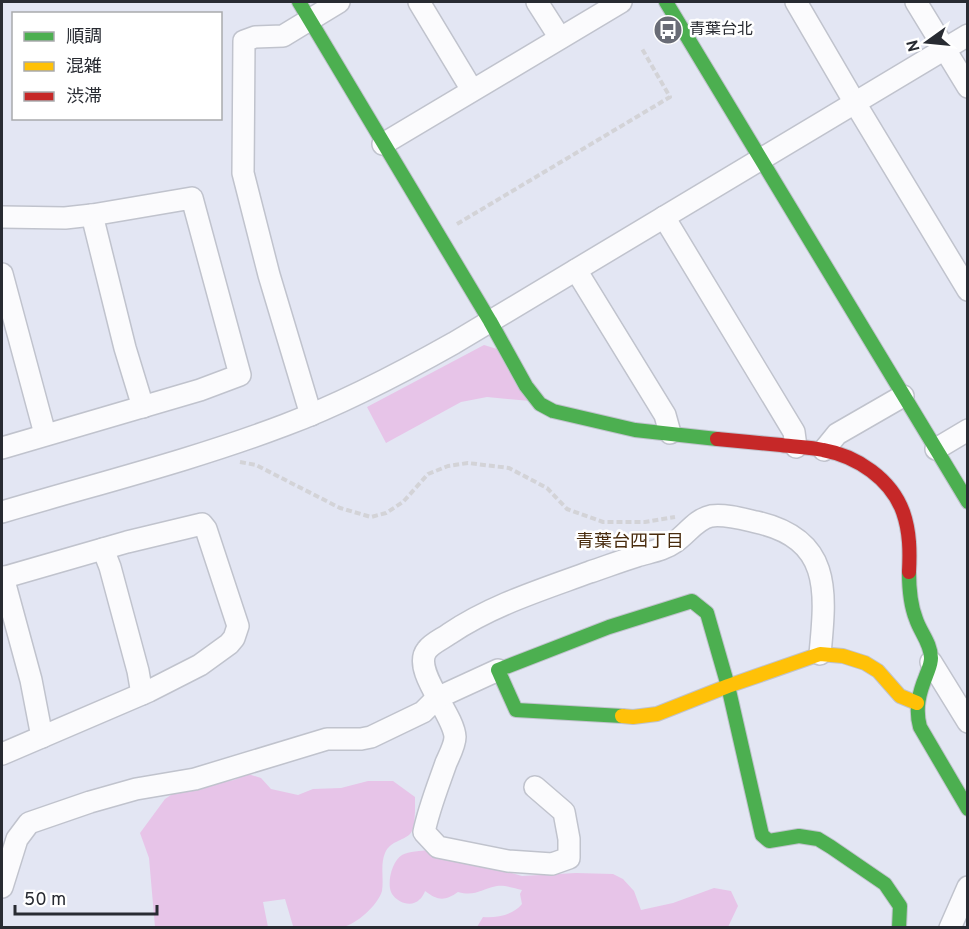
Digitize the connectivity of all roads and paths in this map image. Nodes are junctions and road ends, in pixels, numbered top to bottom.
1 (339, 2) edge
2 (419, 2) edge
3 (537, 2) edge
4 (621, 2) edge
5 (666, 2) edge
6 (796, 2) edge
7 (916, 2) edge
8 (304, 10) edge
9 (968, 35) edge
10 (560, 38) junction
11 (641, 47) dead end
12 (945, 49) junction
13 (968, 87) edge
14 (472, 90) junction
15 (855, 103) junction
16 (383, 144) junction
17 (761, 159) junction
18 (92, 215) junction
19 (2, 217) edge
20 (664, 217) junction
21 (438, 235) junction
22 (576, 270) junction
23 (2, 274) edge
24 (968, 290) edge
25 (490, 321) junction
26 (903, 396) junction
27 (143, 407) junction
28 (311, 415) junction
29 (968, 430) edge
30 (670, 433) junction
31 (45, 434) junction
32 (796, 447) junction
33 (2, 448) edge
34 (936, 449) junction
35 (824, 450) junction
36 (232, 460) dead end
37 (968, 502) edge
38 (2, 512) edge
39 (702, 520) junction
40 (103, 549) junction
41 (2, 577) edge
42 (820, 654) junction
43 (931, 662) junction
44 (498, 670) junction
45 (728, 686) junction
46 (142, 694) junction
47 (437, 698) junction
48 (916, 703) junction
49 (968, 722) edge
50 (42, 737) junction
51 (2, 754) edge
52 (535, 787) dead end
53 (968, 809) edge
54 (2, 886) edge
55 (968, 887) edge
56 (898, 927) edge
57 (950, 927) edge

1 - 8 street
2 - 14 street
3 - 10 street
4 - 10 street
5 - 17 street
6 - 15 street
7 - 12 street
8 - 16 street
8 - 28 street
9 - 12 street
10 - 14 street
11 - 21 path
12 - 13 street
12 - 15 street
14 - 16 street
15 - 17 street
15 - 24 street
16 - 21 street
17 - 20 street
17 - 26 street
18 - 19 street
18 - 27 street
18 - 27 street
20 - 22 street
20 - 32 street
21 - 25 street
22 - 25 street
22 - 30 street
23 - 31 street
25 - 28 street
25 - 30 street
26 - 34 street
26 - 35 street
27 - 31 street
28 - 38 street
29 - 34 street
30 - 32 street
31 - 33 street
32 - 35 street
34 - 37 street
35 - 43 street
36 - 39 path
39 - 42 street
39 - 47 street
40 - 41 street
40 - 46 street
40 - 46 street
41 - 50 street
42 - 45 street
42 - 48 street
43 - 48 street
43 - 49 street
44 - 45 street
44 - 45 street
44 - 47 street
45 - 56 street
46 - 50 street
47 - 52 street
47 - 54 street
48 - 53 street
50 - 51 street
55 - 57 street

